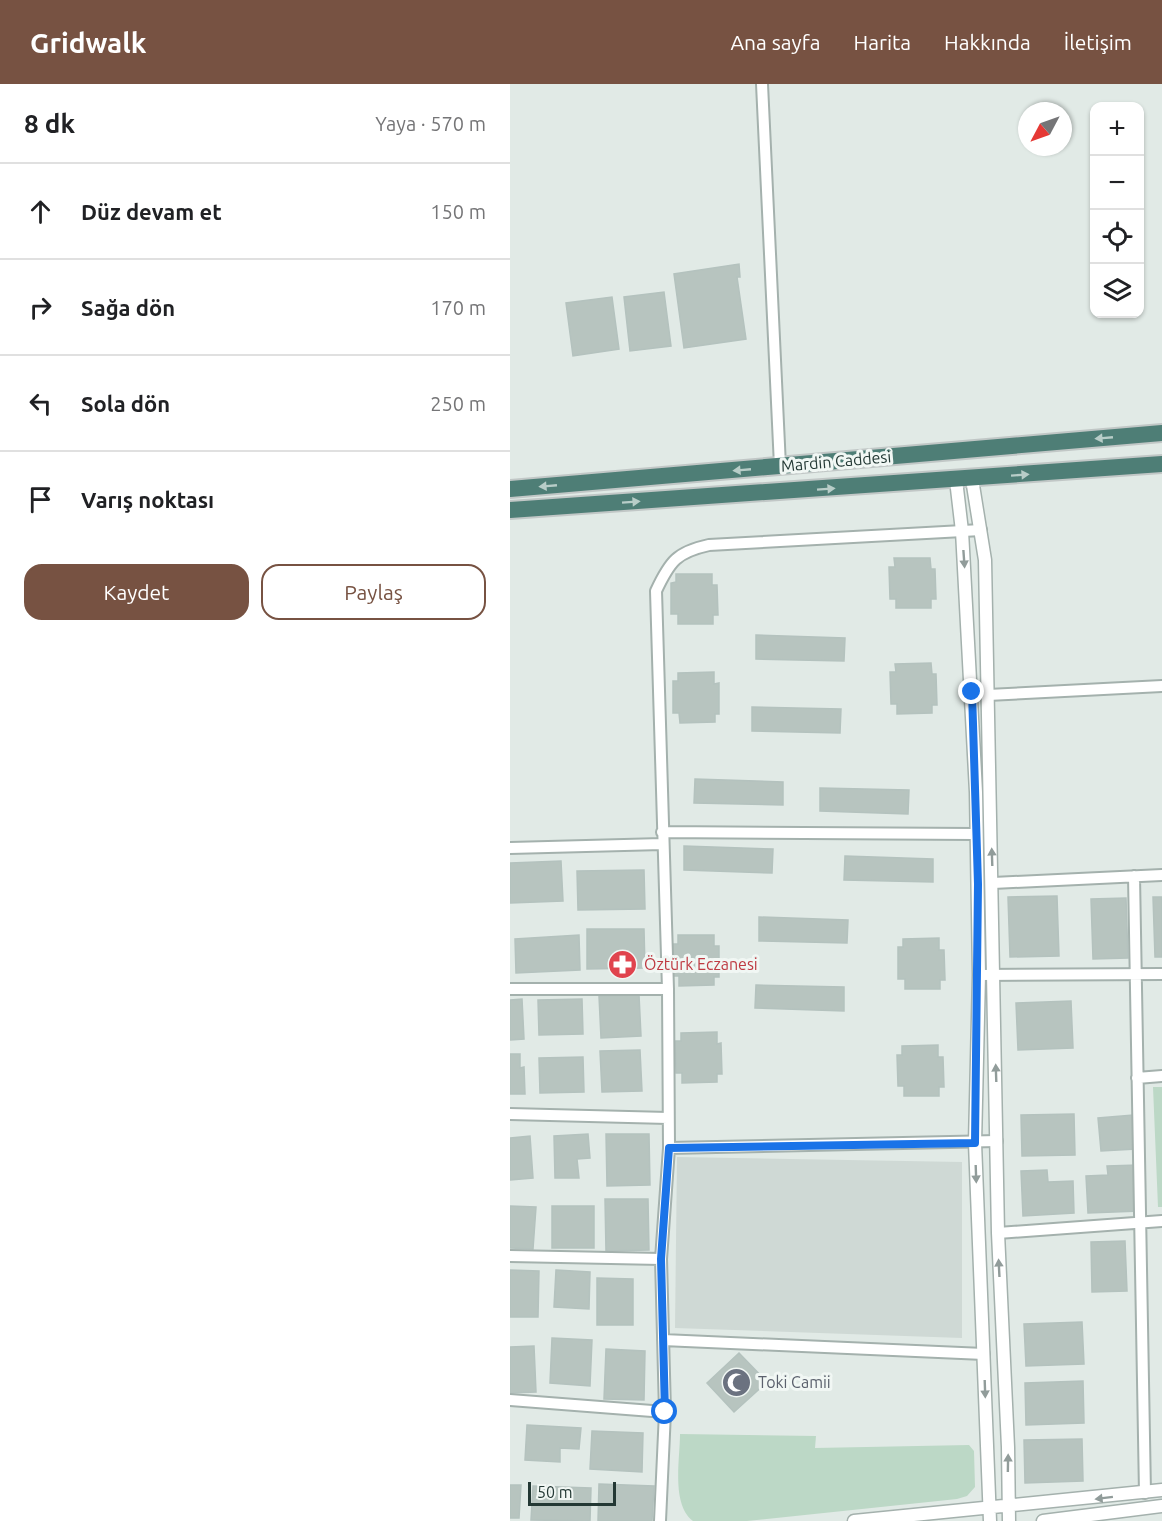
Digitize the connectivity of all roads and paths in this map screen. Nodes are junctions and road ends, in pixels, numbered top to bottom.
1 (762, 84) edge
2 (1162, 433) edge
3 (1162, 464) edge
4 (780, 466) junction
5 (964, 479) junction
6 (510, 489) edge
7 (510, 510) edge
8 (981, 530) junction
9 (962, 531) junction
10 (1162, 686) edge
11 (988, 695) junction
12 (662, 832) junction
13 (975, 834) junction
14 (662, 844) junction
15 (510, 848) edge
16 (1162, 875) edge
17 (1134, 876) junction
18 (993, 883) junction
19 (1135, 974) junction
20 (1162, 974) edge
21 (979, 975) junction
22 (993, 975) junction
23 (510, 989) edge
24 (668, 989) junction
25 (1162, 1076) edge
26 (1137, 1078) junction
27 (510, 1114) edge
28 (668, 1118) junction
29 (997, 1141) junction
30 (975, 1143) junction
31 (669, 1148) junction
32 (1162, 1221) edge
33 (1140, 1222) junction
34 (998, 1233) junction
35 (510, 1256) edge
36 (661, 1259) junction
37 (663, 1340) junction
38 (984, 1354) junction
39 (510, 1400) edge
40 (665, 1412) junction
41 (1162, 1490) edge
42 (1145, 1492) junction
43 (1007, 1505) junction
44 (989, 1506) junction
45 (1162, 1506) edge
46 (660, 1521) edge
47 (854, 1521) edge
48 (990, 1521) edge
49 (1009, 1521) edge
50 (1043, 1521) edge

1 - 4 street
2 -> 4 highway, Mardin Caddesi
5 -> 3 highway, Mardin Caddesi
4 -> 6 highway, Mardin Caddesi
7 -> 5 highway, Mardin Caddesi
5 - 8 street
5 - 9 street
8 - 9 street
8 - 11 street
9 - 12 street
9 -> 13 street
10 - 11 street
18 -> 11 street
12 - 13 street
12 - 14 street
13 - 21 street
14 - 15 street
14 - 24 street
16 - 17 street
17 - 18 street
17 - 19 street
18 - 22 street
19 - 20 street
19 - 22 street
19 - 26 street
21 - 22 street
21 - 30 street
29 -> 22 street
23 - 24 street
24 - 28 street
25 - 26 street
26 - 33 street
27 - 28 street
28 - 31 street
29 - 30 street
29 - 34 street
30 - 31 street
30 -> 38 street
31 - 36 street
32 - 33 street
33 - 34 street
33 - 42 street
43 -> 34 street
35 - 36 street
36 - 37 street
37 - 38 street
37 - 40 street
38 -> 44 street
39 - 40 street
40 - 46 street
41 - 42 street
42 -> 43 street
43 - 44 street
43 - 49 street
44 - 47 street
44 - 48 street
45 - 50 street

